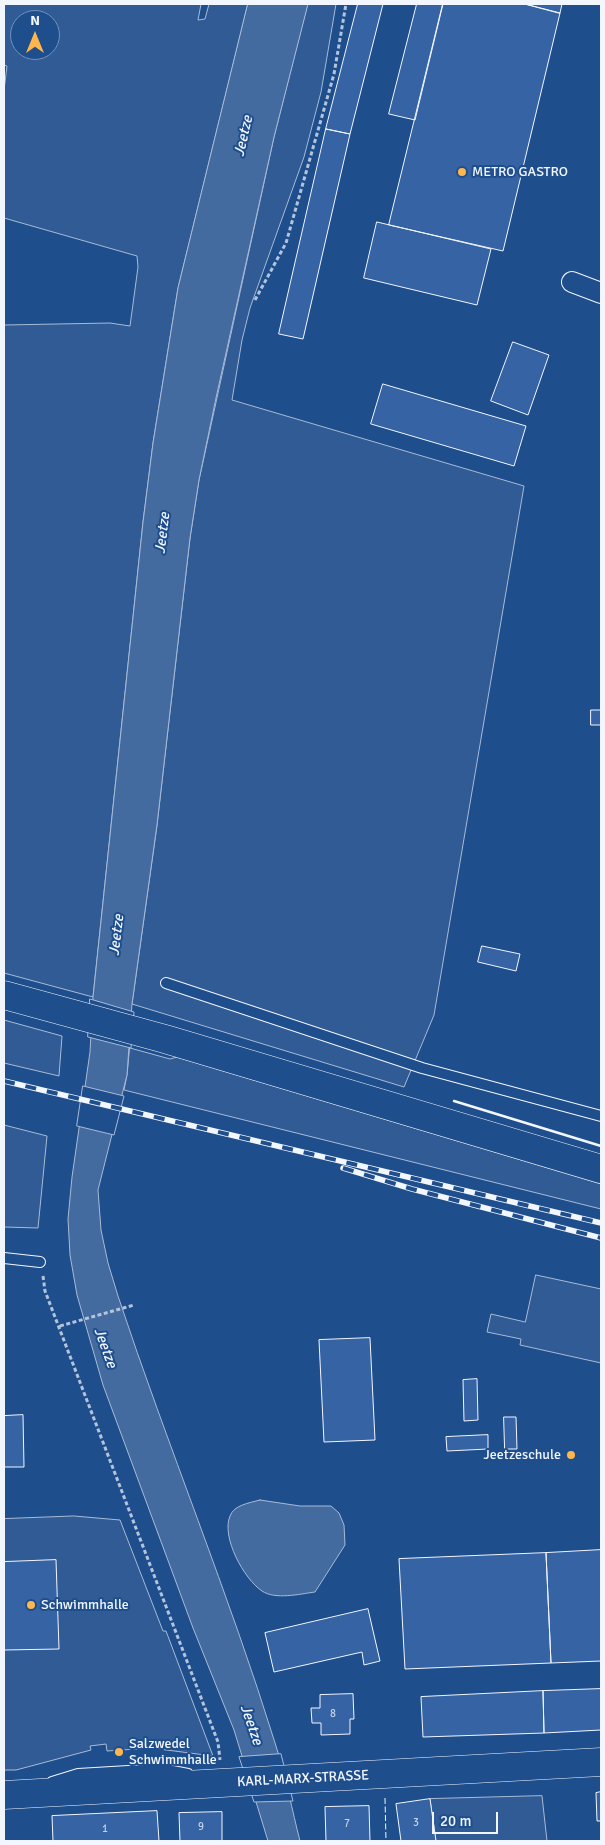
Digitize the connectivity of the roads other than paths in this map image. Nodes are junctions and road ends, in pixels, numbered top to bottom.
1 (572, 282) dead end
2 (601, 293) edge
3 (166, 983) dead end
4 (4, 995) edge
5 (601, 1116) edge
6 (601, 1170) edge
7 (4, 1258) edge
8 (40, 1262) road end
9 (601, 1762) edge
10 (8, 1794) edge

1 - 2 street
3 - 5 lane
4 - 6 main road
7 - 8 lane
9 - 10 main road, KARL-MARX-STRASSE

